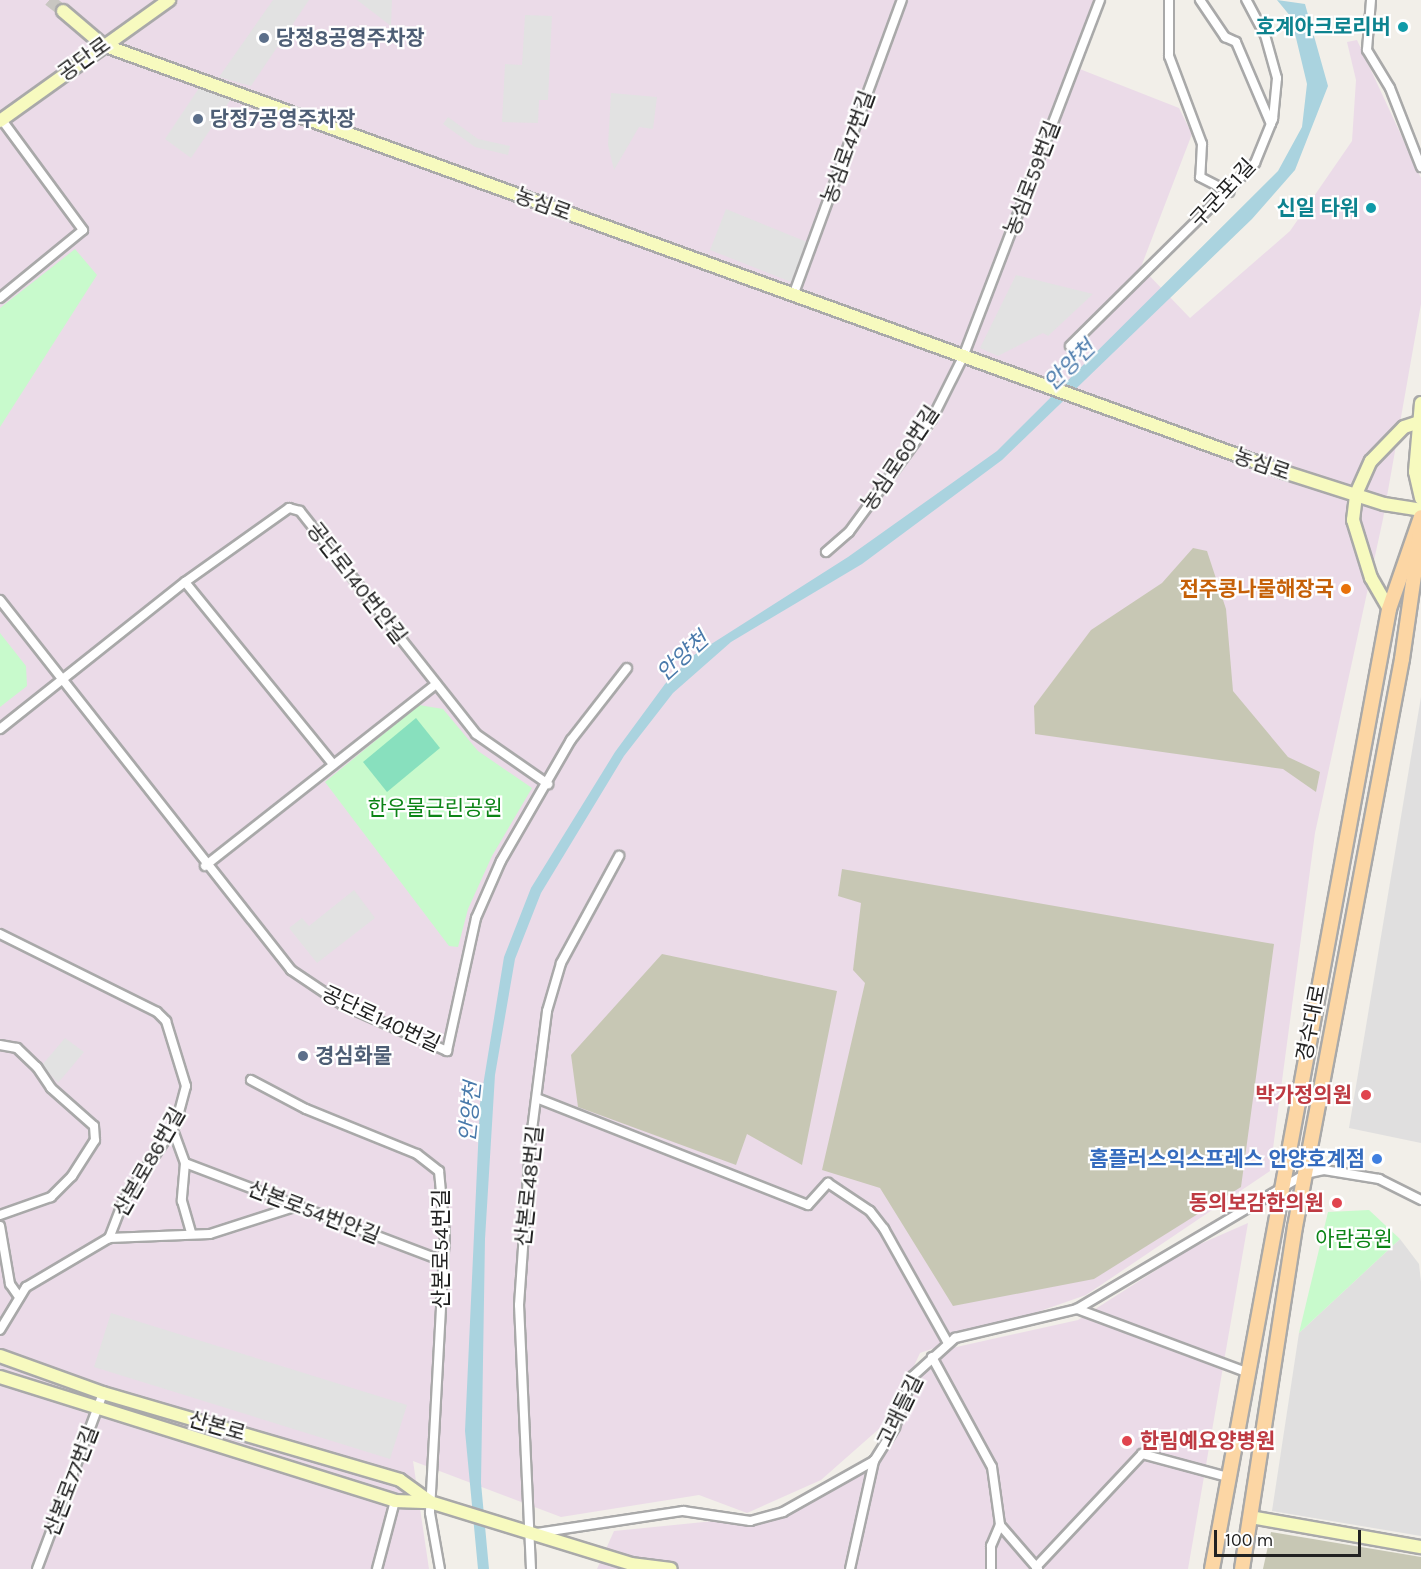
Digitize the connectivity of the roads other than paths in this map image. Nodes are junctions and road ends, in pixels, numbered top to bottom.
1 (169, 0) edge
2 (902, 0) edge
3 (1100, 0) edge
4 (1169, 0) edge
5 (1200, 0) edge
6 (1246, 0) edge
7 (1371, 0) edge
8 (63, 11) tunnel mouth
9 (103, 45) junction
10 (1, 120) edge
11 (1272, 124) junction
12 (1421, 167) edge
13 (1229, 192) junction
14 (794, 293) junction
15 (0, 298) edge
16 (1070, 346) dead end
17 (963, 357) junction
18 (1421, 403) edge
19 (1419, 422) junction
20 (1356, 494) junction
21 (1421, 498) edge
22 (1421, 510) edge
23 (1421, 517) edge
24 (1421, 529) edge
25 (826, 552) dead end
26 (185, 582) junction
27 (0, 600) edge
28 (1421, 603) edge
29 (1389, 609) junction
30 (1405, 641) junction
31 (627, 668) dead end
32 (62, 681) junction
33 (436, 684) junction
34 (0, 729) edge
35 (333, 764) junction
36 (548, 784) junction
37 (619, 856) dead end
38 (205, 866) junction
39 (0, 934) edge
40 (0, 1045) edge
41 (251, 1080) dead end
42 (539, 1099) junction
43 (173, 1130) junction
44 (185, 1163) junction
45 (1305, 1174) junction
46 (1280, 1188) junction
47 (1421, 1200) edge
48 (297, 1206) junction
49 (0, 1215) edge
50 (0, 1226) edge
51 (191, 1233) junction
52 (109, 1238) junction
53 (443, 1261) junction
54 (19, 1297) junction
55 (1077, 1309) junction
56 (0, 1330) edge
57 (948, 1343) junction
58 (0, 1356) edge
59 (932, 1357) junction
60 (1246, 1372) junction
61 (0, 1377) edge
62 (103, 1393) junction
63 (98, 1410) junction
64 (874, 1461) junction
65 (1228, 1477) junction
66 (395, 1501) junction
67 (435, 1504) junction
68 (1250, 1517) junction
69 (1000, 1524) junction
70 (523, 1532) junction
71 (1421, 1547) edge
72 (634, 1567) edge
73 (1037, 1568) edge
74 (37, 1569) edge
75 (376, 1569) edge
76 (440, 1569) edge
77 (531, 1569) edge
78 (671, 1569) edge
79 (850, 1569) edge
80 (992, 1569) edge
81 (1212, 1569) edge
82 (1242, 1569) edge

1 - 9 street, 공단로
2 - 14 street, 농심로47번길
3 - 17 street, 농심로59번길
4 - 13 street
5 - 11 street
6 - 11 street, 구군포1길
7 - 12 street
8 - 9 street, 농심로
9 - 10 street, 공단로
9 - 14 street, 농심로
10 - 15 street
11 - 13 street, 구군포1길
13 - 16 street, 구군포1길
14 - 17 street, 농심로
17 - 20 street, 농심로
17 - 25 street, 농심로60번길
18 - 19 street
19 - 20 street
19 - 21 street
20 - 22 street, 농심로
20 - 29 street
23 - 29 main road, 경수대로
24 - 30 main road, 경수대로
26 - 32 street, 공단로140번안길
26 - 33 street, 공단로140번안길
26 - 35 street
27 - 32 street, 공단로140번길
28 - 30 main road, 경수대로
29 - 46 main road, 경수대로
30 - 45 main road, 경수대로
31 - 36 street, 공단로140번길
32 - 34 street, 공단로140번안길
32 - 38 street, 공단로140번길
33 - 35 street
33 - 36 street, 공단로140번안길
35 - 38 street
36 - 38 street, 공단로140번길
37 - 42 street, 산본로48번길
39 - 43 street, 산본로86번길
40 - 49 street
41 - 53 street, 산본로54번길
42 - 57 street
42 - 70 street, 산본로48번길
43 - 44 street
43 - 52 street, 산본로86번길
44 - 48 street, 산본로54번안길
44 - 51 street
45 - 46 street, 고래들길
45 - 47 street
45 - 68 main road, 경수대로
46 - 55 street, 고래들길
46 - 60 main road, 경수대로
48 - 51 street
48 - 53 street, 산본로54번안길
50 - 54 street
51 - 52 street
52 - 54 street, 산본로86번길
53 - 67 street, 산본로54번길
54 - 56 street, 산본로86번길
55 - 57 street, 고래들길
55 - 60 street
57 - 59 street, 고래들길
58 - 62 street, 산본로
59 - 64 street, 고래들길
59 - 69 street
60 - 65 main road, 경수대로
61 - 63 street, 산본로
62 - 63 street, 산본로77번길
62 - 67 street, 산본로
63 - 66 street, 산본로
63 - 74 street, 산본로77번길
64 - 70 street, 고래들길
64 - 79 street
65 - 73 street
65 - 81 main road, 경수대로
66 - 67 street, 산본로
66 - 75 street
67 - 70 street
67 - 76 street, 산본로54번길
68 - 71 street
68 - 82 main road, 경수대로
69 - 73 street
69 - 80 street
70 - 72 street
70 - 77 street, 산본로48번길
72 - 78 street

